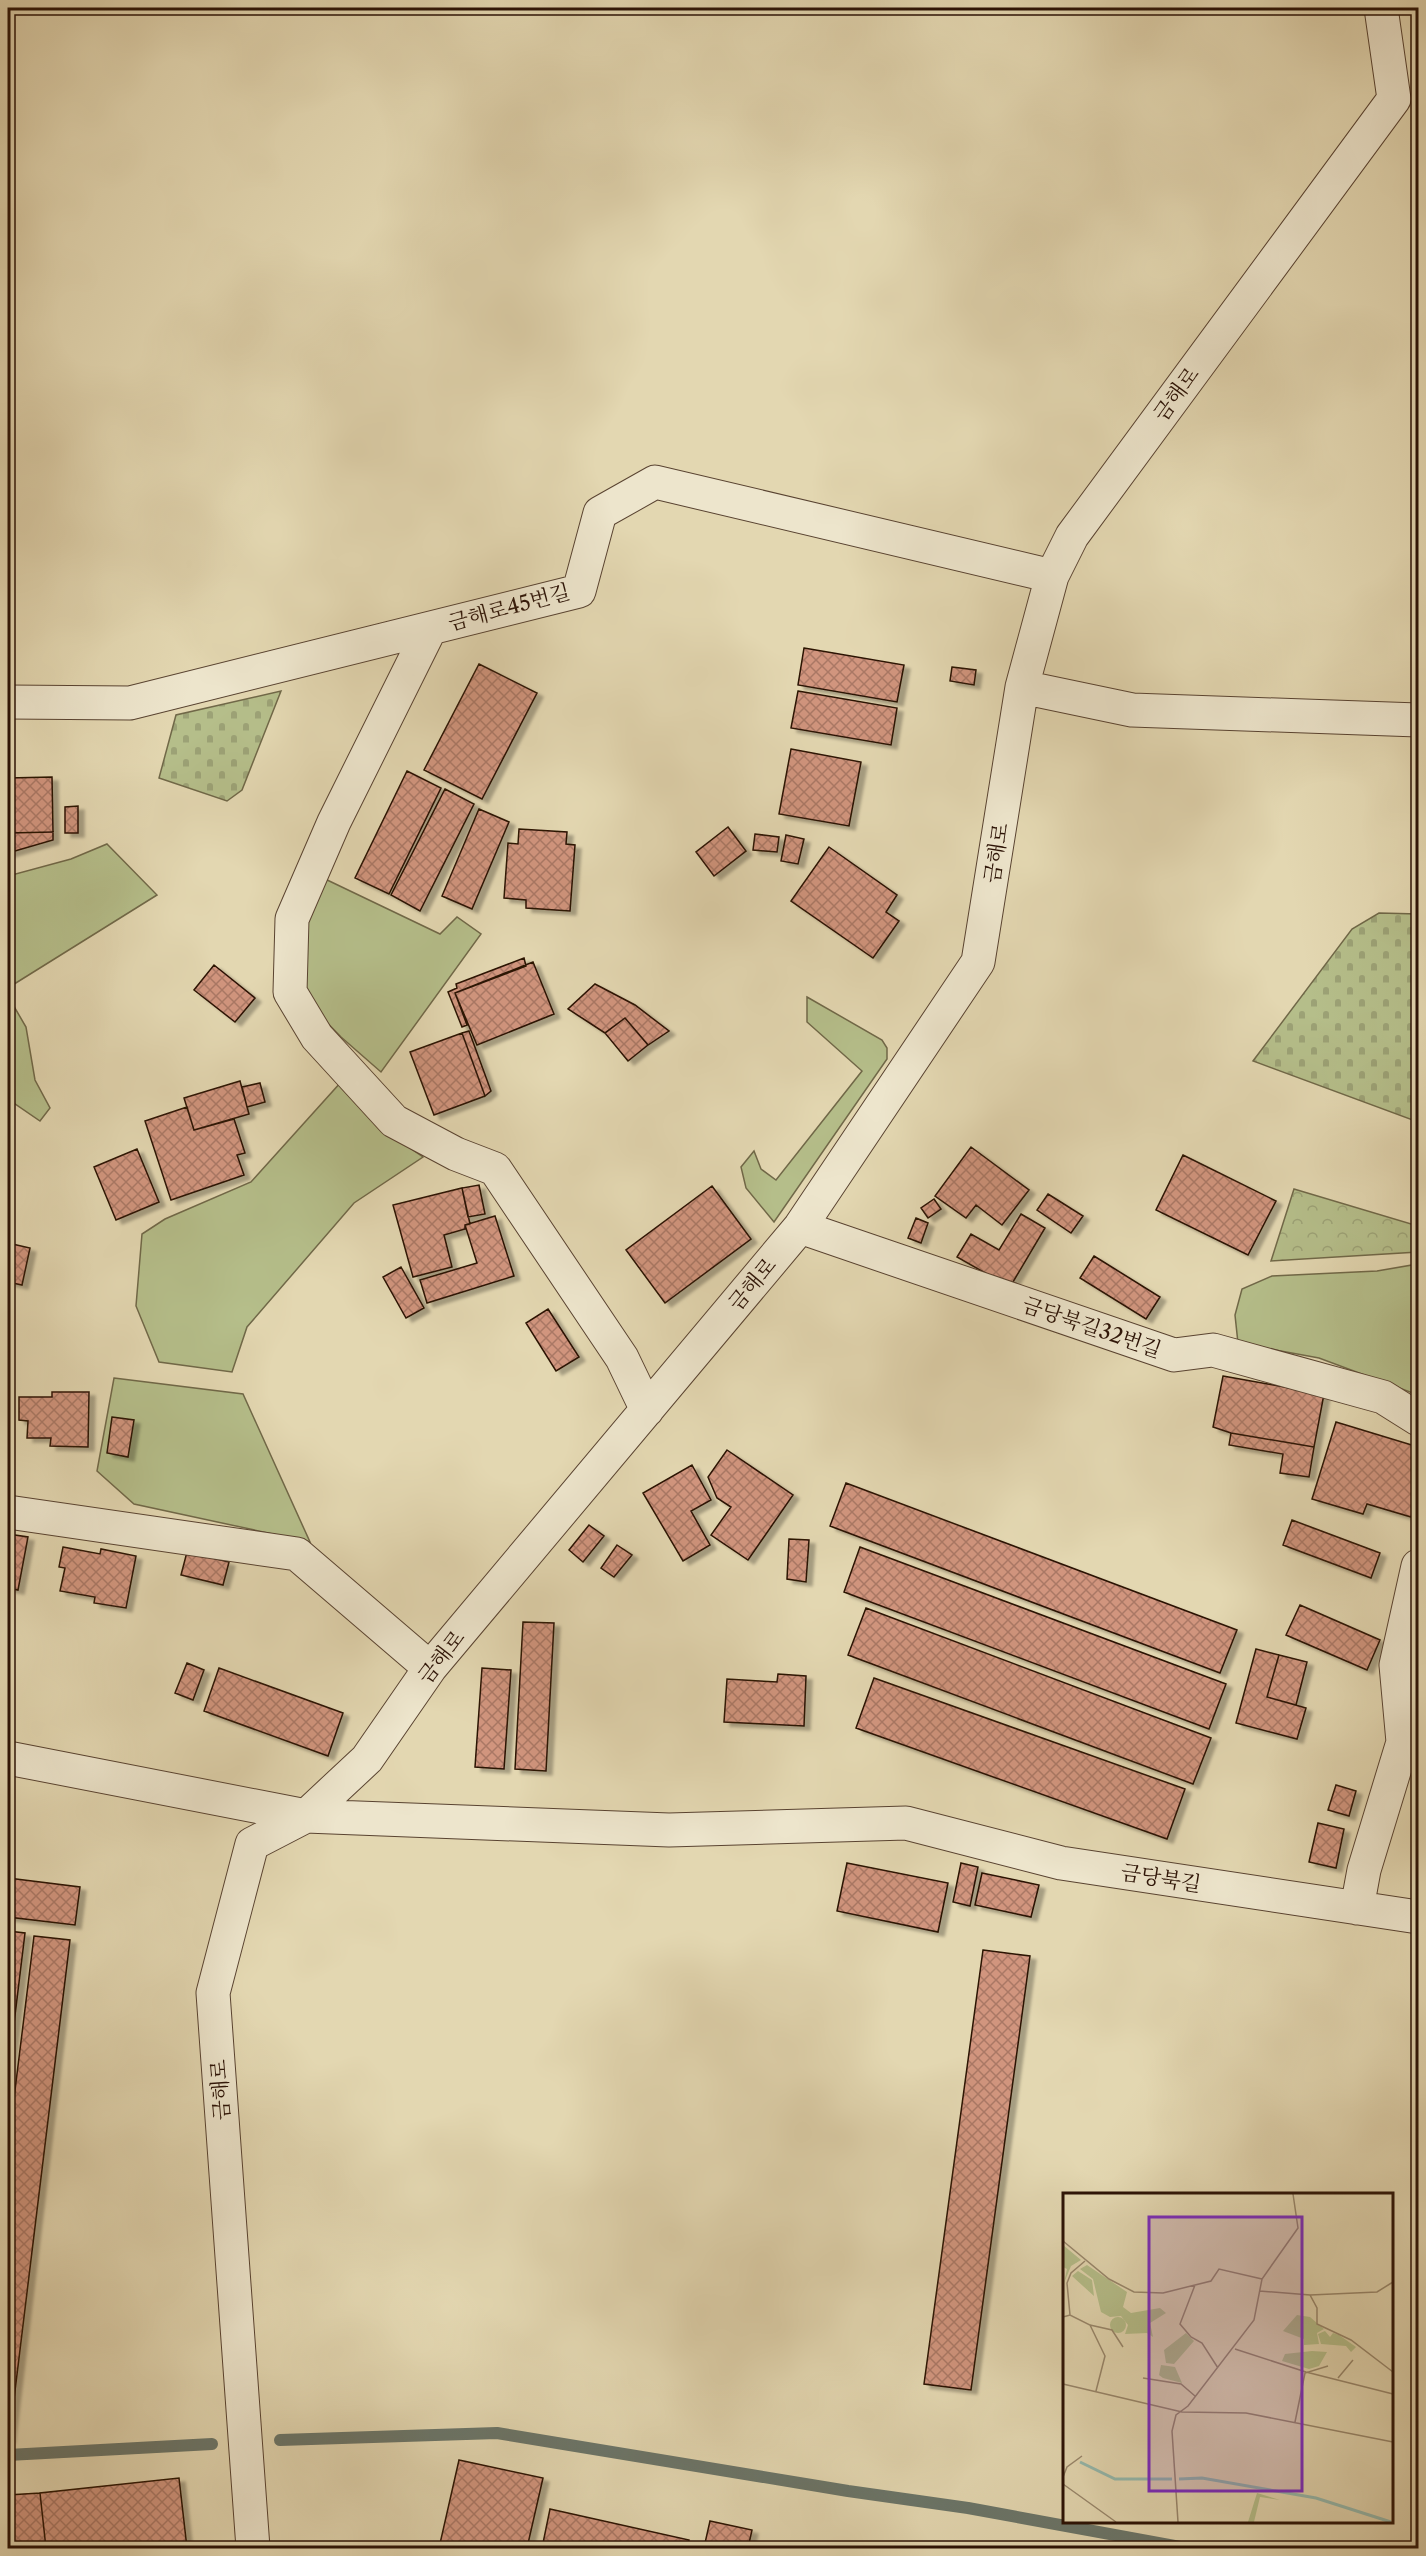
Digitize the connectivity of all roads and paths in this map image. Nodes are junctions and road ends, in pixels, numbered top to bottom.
1 (1381, 8) edge
2 (1052, 576) junction
3 (430, 629) junction
4 (1022, 687) junction
5 (8, 702) edge
6 (1419, 720) edge
7 (800, 1227) junction
8 (647, 1410) junction
9 (1419, 1419) edge
10 (8, 1512) edge
11 (1419, 1566) edge
12 (430, 1668) junction
13 (8, 1758) edge
14 (306, 1816) junction
15 (1358, 1908) junction
16 (1419, 1917) edge
17 (254, 2548) edge

1 - 2 street, 금해로
2 - 3 street, 금해로45번길
2 - 4 street, 금해로
3 - 5 street, 금해로45번길
3 - 8 street
4 - 6 street
4 - 7 street, 금해로
7 - 8 street, 금해로
7 - 9 street, 금당북길32번길
8 - 12 street, 금해로
10 - 12 street
11 - 15 street
12 - 14 street, 금해로
13 - 14 street, 금당북길
14 - 15 street, 금당북길
14 - 17 street, 금해로
15 - 16 street, 금당북길

